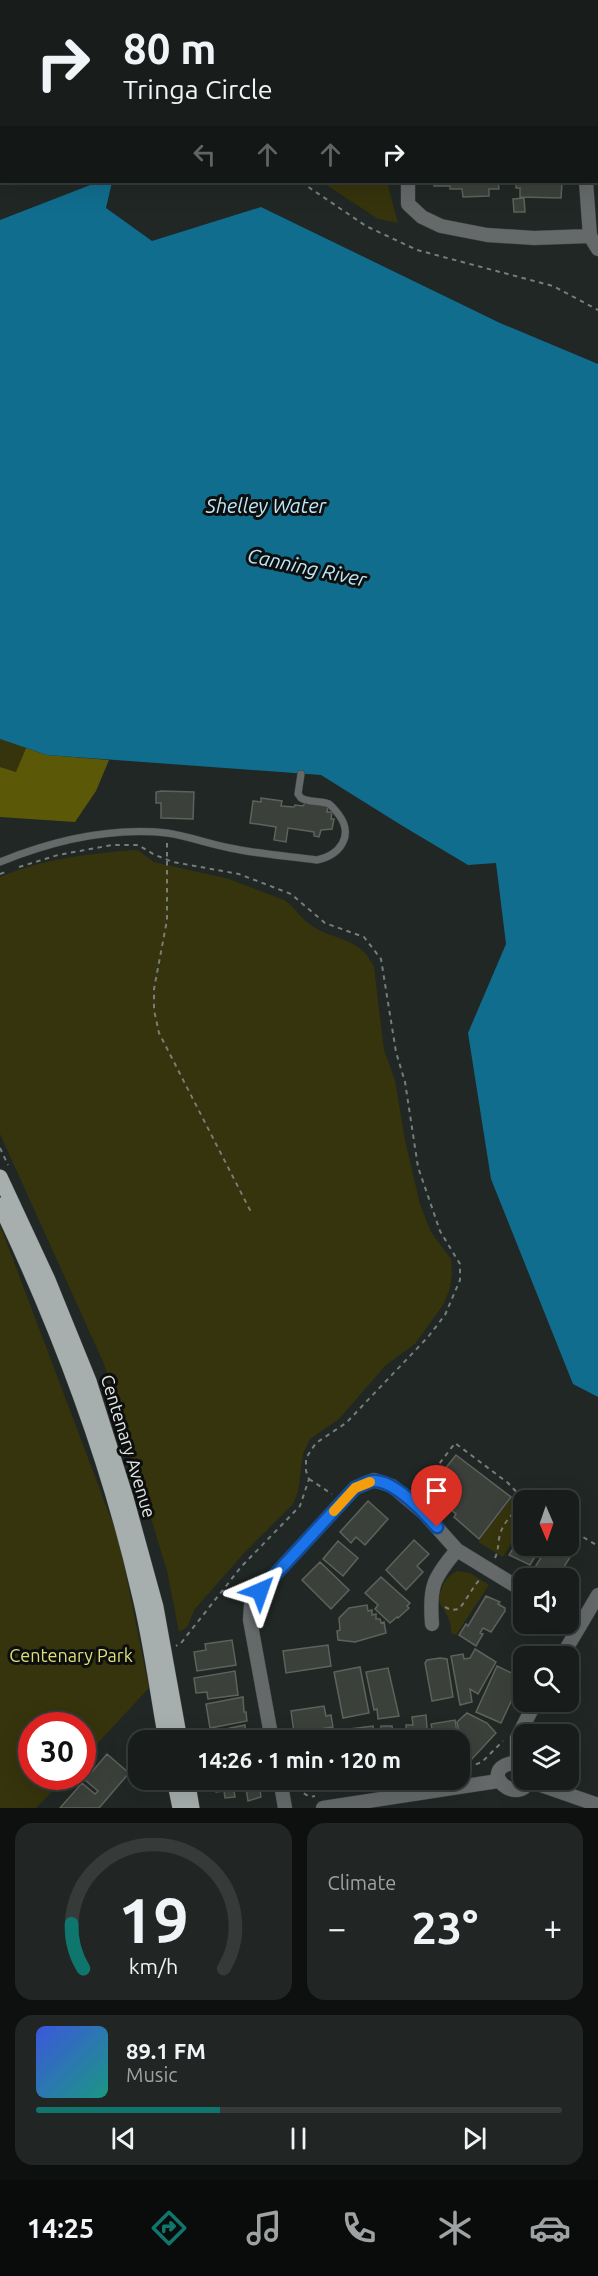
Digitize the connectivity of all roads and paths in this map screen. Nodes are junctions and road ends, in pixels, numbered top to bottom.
1 (302, 183) edge
2 (408, 183) edge
3 (586, 183) edge
4 (590, 236) junction
5 (598, 249) edge
6 (598, 310) edge
7 (301, 774) dead end
8 (168, 834) junction
9 (166, 859) junction
10 (0, 862) edge
11 (0, 874) edge
12 (0, 1177) edge
13 (0, 1205) edge
14 (250, 1212) dead end
15 (309, 1479) junction
16 (514, 1490) edge
17 (343, 1501) junction
18 (411, 1502) junction
19 (513, 1515) edge
20 (579, 1535) edge
21 (598, 1546) edge
22 (457, 1550) junction
23 (494, 1559) junction
24 (492, 1563) dead end
25 (502, 1563) dead end
26 (483, 1577) dead end
27 (513, 1584) edge
28 (598, 1595) edge
29 (271, 1600) dead end
30 (579, 1616) edge
31 (263, 1622) dead end
32 (432, 1624) joint
33 (173, 1647) dead end
34 (164, 1730) edge
35 (178, 1730) edge
36 (270, 1730) edge
37 (501, 1745) dead end
38 (513, 1764) edge
39 (470, 1767) edge
40 (498, 1781) junction
41 (176, 1790) edge
42 (189, 1790) edge
43 (282, 1790) edge
44 (298, 1790) edge
45 (524, 1790) edge
46 (557, 1790) edge
47 (322, 1802) edge
48 (598, 1805) edge
49 (180, 1808) edge
50 (192, 1808) edge
51 (285, 1808) edge

1 - 6 path
2 - 4 street
3 - 4 street
4 - 5 street
7 - 8 lane
8 - 9 path
8 - 10 lane
9 - 11 path
9 - 14 path
9 - 15 path
12 - 35 main road, Centenary Avenue
13 - 34 main road, Centenary Avenue
15 - 17 path
15 - 33 path
16 - 18 path
17 - 18 street
17 - 36 street
18 - 22 street
19 - 23 path
20 - 21 path
22 - 27 street
22 - 32 street
23 - 24 path
23 - 25 path
26 - 32 path
28 - 30 street
29 - 31 path
37 - 39 path
38 - 40 street
40 - 45 street
40 - 47 street
41 - 49 main road
42 - 50 main road
43 - 51 street
44 - 47 path
46 - 48 street

